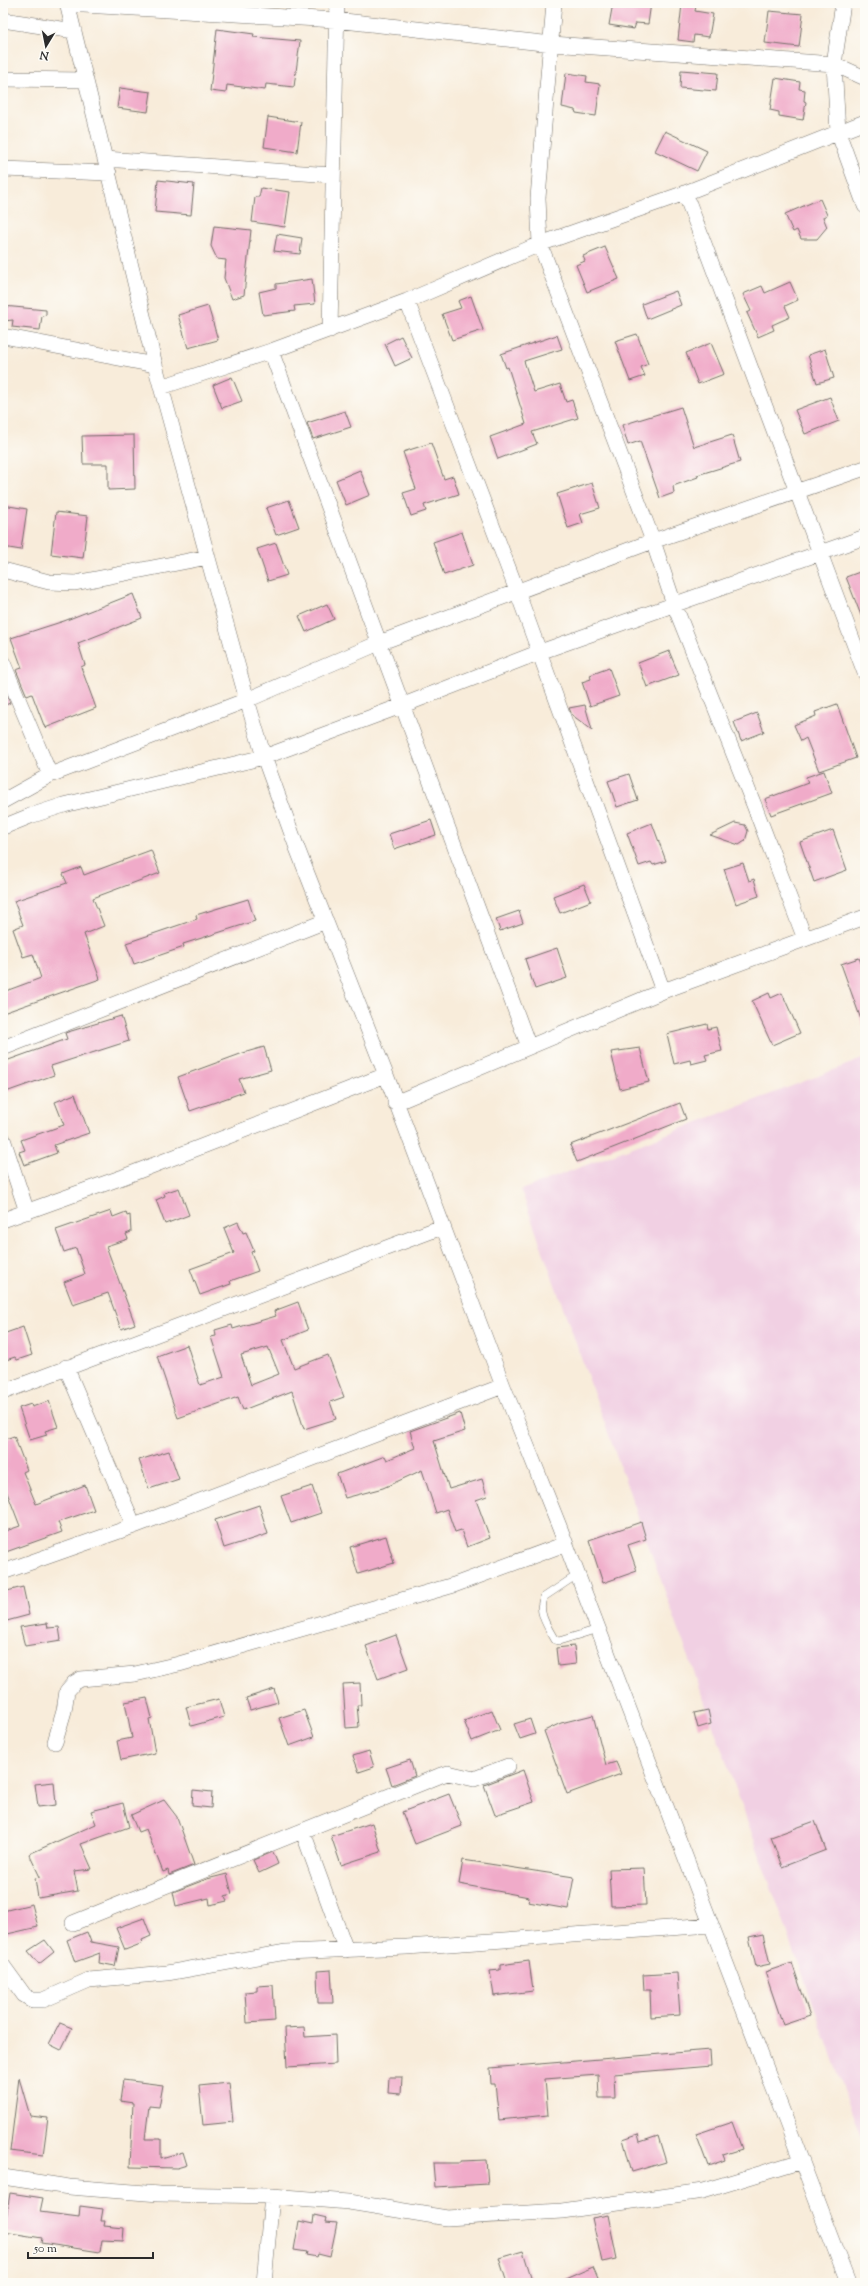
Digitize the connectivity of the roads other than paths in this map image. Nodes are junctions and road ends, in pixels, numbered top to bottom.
1 (337, 3) edge
2 (554, 3) edge
3 (843, 3) edge
4 (67, 4) edge
5 (3, 20) edge
6 (336, 20) junction
7 (74, 31) junction
8 (552, 44) junction
9 (834, 64) junction
10 (865, 78) edge
11 (3, 79) edge
12 (85, 80) junction
13 (865, 122) edge
14 (838, 132) junction
15 (107, 166) junction
16 (3, 170) edge
17 (332, 175) junction
18 (685, 193) junction
19 (865, 206) edge
20 (540, 244) junction
21 (407, 301) junction
22 (330, 330) junction
23 (3, 336) edge
24 (271, 351) junction
25 (155, 365) junction
26 (161, 386) junction
27 (865, 468) edge
28 (797, 492) junction
29 (865, 537) edge
30 (653, 541) junction
31 (819, 553) junction
32 (208, 557) junction
33 (3, 570) edge
34 (517, 591) junction
35 (674, 604) junction
36 (379, 643) junction
37 (540, 652) junction
38 (5, 672) edge
39 (865, 673) edge
40 (247, 700) junction
41 (401, 706) junction
42 (264, 757) junction
43 (50, 775) junction
44 (3, 801) edge
45 (3, 827) edge
46 (865, 917) edge
47 (326, 921) junction
48 (805, 939) junction
49 (663, 991) junction
50 (529, 1047) junction
51 (3, 1048) edge
52 (386, 1075) junction
53 (395, 1103) junction
54 (3, 1139) edge
55 (27, 1212) junction
56 (3, 1220) edge
57 (442, 1227) junction
58 (66, 1367) junction
59 (502, 1386) junction
60 (3, 1392) edge
61 (134, 1526) junction
62 (565, 1544) junction
63 (3, 1572) edge
64 (577, 1575) junction
65 (598, 1629) junction
66 (55, 1742) dead end
67 (508, 1766) dead end
68 (303, 1832) junction
69 (73, 1923) dead end
70 (711, 1925) junction
71 (346, 1950) junction
72 (3, 1966) edge
73 (802, 2161) junction
74 (3, 2177) edge
75 (272, 2196) junction
76 (264, 2283) edge
77 (848, 2283) edge

1 - 6 street
2 - 8 street
3 - 9 street
4 - 6 street
4 - 7 street
5 - 7 street
6 - 8 street
6 - 17 street
7 - 12 street
8 - 9 street
8 - 20 street
9 - 10 street
9 - 14 street
11 - 12 street
12 - 15 street
13 - 14 street
14 - 18 street
14 - 19 street
15 - 16 street
15 - 17 street
15 - 25 street
17 - 22 street
18 - 20 street
18 - 28 street
20 - 21 street
20 - 30 street
21 - 22 street
21 - 34 street
22 - 24 street
23 - 25 street
24 - 26 street
24 - 36 street
25 - 26 street
26 - 32 street
27 - 28 street
28 - 30 street
28 - 31 street
29 - 31 street
30 - 34 street
30 - 35 street
31 - 35 street
31 - 39 street
32 - 33 street
32 - 40 street
34 - 36 street
34 - 37 street
35 - 37 street
35 - 48 street
36 - 40 street
36 - 41 street
37 - 41 street
37 - 49 street
38 - 43 street
40 - 42 street
40 - 43 street
41 - 42 street
41 - 50 street
42 - 45 street
42 - 47 street
43 - 44 street
46 - 48 street
47 - 51 street
47 - 52 street
48 - 49 street
49 - 50 street
50 - 53 street
52 - 53 street
52 - 55 street
53 - 57 street
54 - 55 street
55 - 56 street
57 - 58 street
57 - 59 street
58 - 60 street
58 - 61 street
59 - 61 street
59 - 62 street
61 - 63 street
62 - 64 street
62 - 66 street
64 - 65 street
64 - 65 lane
65 - 70 street
67 - 68 street
68 - 69 street
68 - 71 street
70 - 71 street
70 - 73 street
71 - 72 street
73 - 75 street
73 - 77 street
74 - 75 street
75 - 76 street

